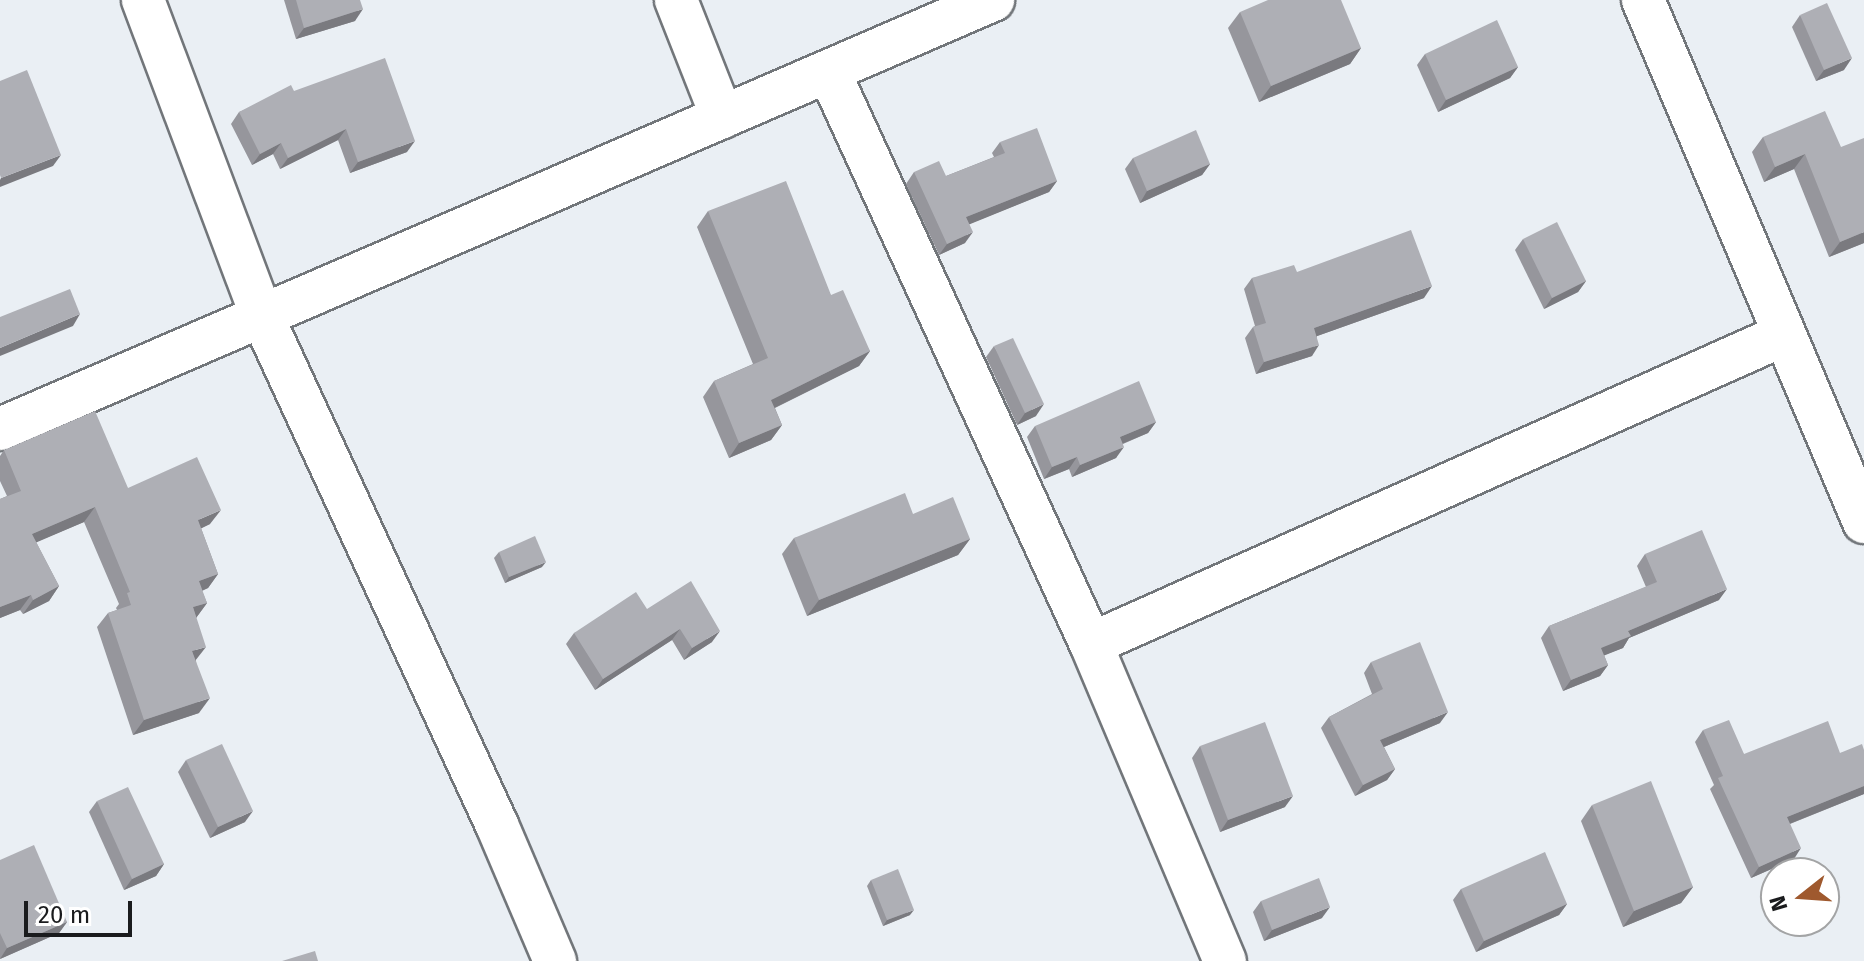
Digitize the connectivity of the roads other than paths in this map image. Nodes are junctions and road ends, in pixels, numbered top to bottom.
1 (143, 0) edge
2 (676, 0) edge
3 (993, 0) edge
4 (1643, 0) edge
5 (829, 72) junction
6 (722, 117) junction
7 (262, 316) junction
8 (1783, 335) junction
9 (0, 429) edge
10 (1864, 522) edge
11 (1091, 644) junction
12 (555, 961) edge
13 (1225, 961) edge

1 - 7 street
2 - 6 street
3 - 5 street
4 - 8 street
5 - 6 street
5 - 11 street
6 - 7 street
7 - 9 street
7 - 12 street
8 - 10 street
8 - 11 street
11 - 13 street

